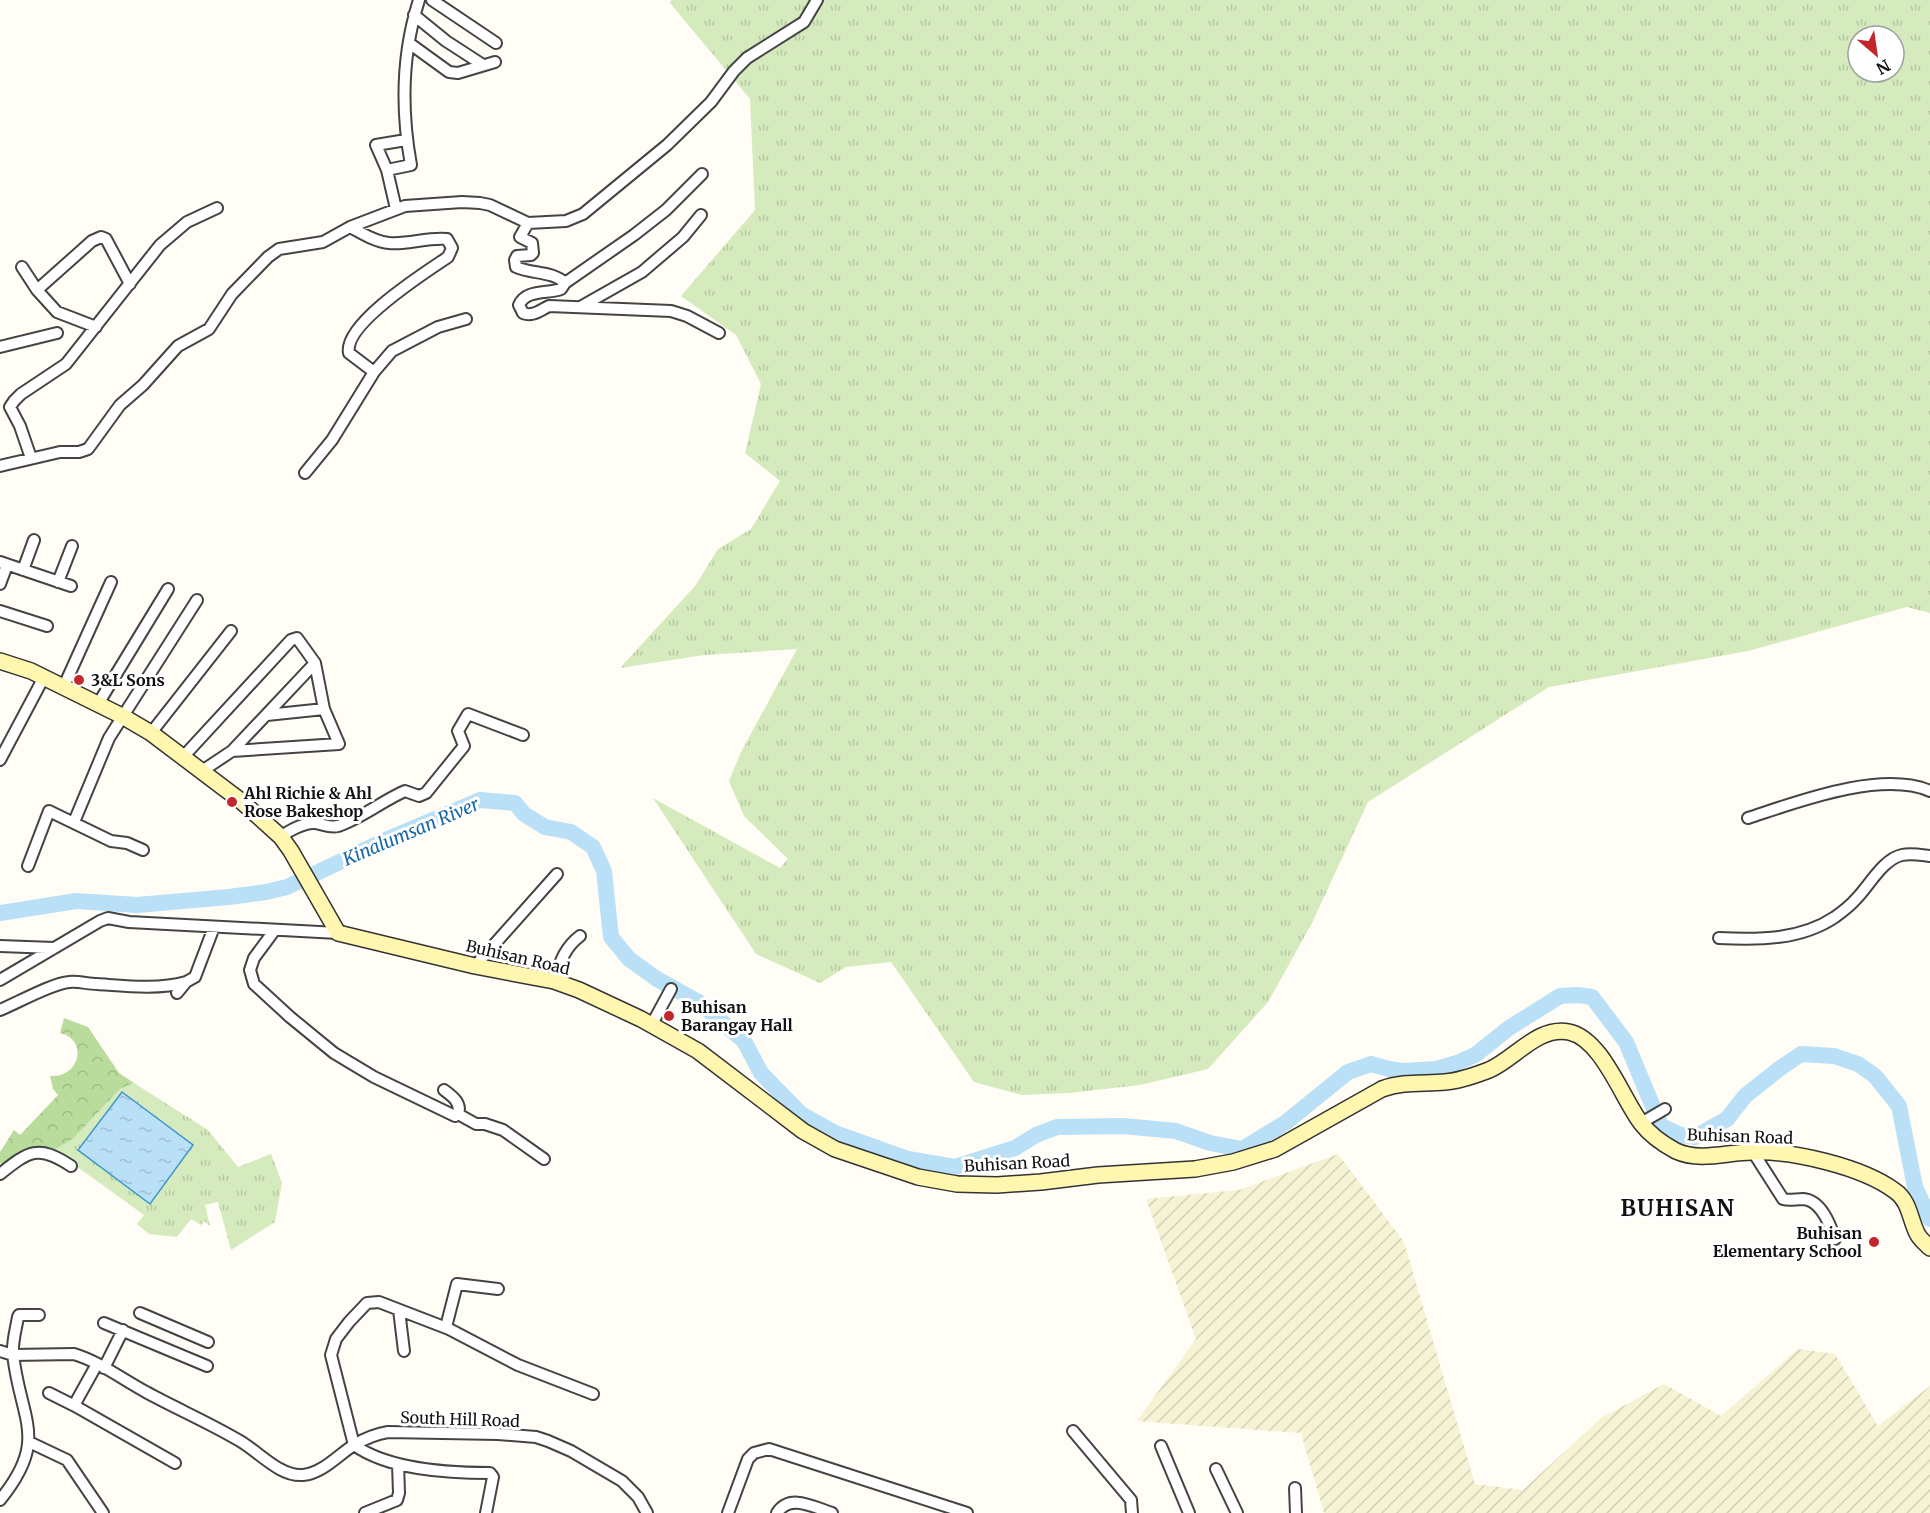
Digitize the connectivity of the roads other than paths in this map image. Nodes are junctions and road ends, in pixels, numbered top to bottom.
1 (419, 0) edge
2 (432, 0) edge
3 (817, 0) edge
4 (414, 15) junction
5 (409, 43) junction
6 (496, 43) dead end
7 (495, 62) dead end
8 (483, 65) junction
9 (406, 140) junction
10 (387, 170) junction
11 (702, 174) dead end
12 (216, 208) dead end
13 (396, 209) junction
14 (701, 215) dead end
15 (528, 223) junction
16 (350, 227) junction
17 (22, 267) dead end
18 (565, 283) junction
19 (130, 284) junction
20 (37, 290) junction
21 (582, 306) junction
22 (466, 319) dead end
23 (96, 327) junction
24 (57, 333) dead end
25 (718, 333) dead end
26 (0, 347) edge
27 (374, 372) junction
28 (31, 458) junction
29 (0, 466) edge
30 (305, 473) dead end
31 (34, 540) dead end
32 (72, 546) dead end
33 (4, 563) edge
34 (23, 570) junction
35 (58, 582) junction
36 (111, 582) dead end
37 (0, 584) edge
38 (71, 586) dead end
39 (168, 589) dead end
40 (197, 600) dead end
41 (0, 611) edge
42 (47, 626) dead end
43 (231, 631) dead end
44 (315, 663) junction
45 (2, 665) edge
46 (44, 677) junction
47 (64, 686) junction
48 (98, 704) junction
49 (324, 709) junction
50 (267, 715) junction
51 (122, 716) junction
52 (151, 733) junction
53 (523, 735) dead end
54 (232, 751) junction
55 (183, 757) junction
56 (0, 760) edge
57 (202, 771) junction
58 (1930, 791) edge
59 (1748, 818) dead end
60 (74, 822) junction
61 (281, 837) junction
62 (143, 850) dead end
63 (1930, 856) edge
64 (28, 866) dead end
65 (557, 874) dead end
66 (214, 927) junction
67 (274, 932) junction
68 (338, 933) junction
69 (580, 936) dead end
70 (1719, 938) dead end
71 (0, 946) edge
72 (54, 948) junction
73 (475, 966) junction
74 (0, 980) edge
75 (554, 981) junction
76 (186, 982) junction
77 (671, 989) dead end
78 (177, 993) dead end
79 (0, 1010) edge
80 (652, 1024) junction
81 (444, 1090) dead end
82 (458, 1114) junction
83 (1753, 1152) junction
84 (544, 1159) dead end
85 (71, 1166) dead end
86 (0, 1174) edge
87 (1835, 1239) dead end
88 (1930, 1248) edge
89 (498, 1289) dead end
90 (399, 1310) junction
91 (140, 1313) dead end
92 (39, 1316) dead end
93 (104, 1323) dead end
94 (162, 1324) junction
95 (446, 1328) junction
96 (123, 1330) junction
97 (153, 1342) junction
98 (208, 1342) dead end
99 (0, 1351) edge
100 (404, 1352) dead end
101 (13, 1355) junction
102 (101, 1366) junction
103 (207, 1366) dead end
104 (49, 1393) dead end
105 (592, 1395) dead end
106 (75, 1406) junction
107 (1073, 1431) dead end
108 (28, 1443) junction
109 (354, 1445) junction
110 (1161, 1446) dead end
111 (175, 1463) dead end
112 (398, 1464) junction
113 (1216, 1469) dead end
114 (1294, 1488) dead end
115 (0, 1500) edge
116 (815, 1510) edge
117 (103, 1513) edge
118 (365, 1513) edge
119 (486, 1513) edge
120 (646, 1513) edge
121 (729, 1513) edge
122 (777, 1513) edge
123 (832, 1513) edge
124 (967, 1513) edge
125 (1131, 1513) edge
126 (1189, 1513) edge
127 (1237, 1513) edge
128 (1296, 1513) edge

1 - 4 street
2 - 6 street
3 - 15 street
4 - 5 street
4 - 8 street
5 - 8 street
5 - 9 street
7 - 8 street
9 - 10 street
9 - 10 street
10 - 13 street
11 - 18 street
12 - 19 street
13 - 15 street
13 - 16 street
14 - 21 street
15 - 18 street
16 - 27 street
16 - 28 street
17 - 20 street
18 - 21 street
19 - 20 street
19 - 23 street
20 - 23 street
21 - 25 street
22 - 27 street
23 - 28 street
24 - 26 street
27 - 30 street
28 - 29 street
31 - 34 street
32 - 35 street
33 - 34 street
33 - 37 street
34 - 35 street
35 - 38 street
36 - 47 street
39 - 48 street
40 - 51 street
41 - 42 street
43 - 52 street
44 - 49 street
44 - 50 street
44 - 55 street
45 - 46 street
46 - 47 street
46 - 56 street
47 - 48 street
48 - 51 street
49 - 50 street
49 - 54 street
50 - 54 street
51 - 52 street
51 - 60 street
52 - 55 street
53 - 61 street
54 - 57 street
55 - 57 street
57 - 61 street
58 - 59 street
60 - 62 street
60 - 64 street
61 - 68 street
63 - 70 street
65 - 73 street
66 - 67 street
66 - 72 street
66 - 76 street
67 - 68 street
67 - 82 street
68 - 73 street, Buhisan Road
69 - 75 street
71 - 72 street
72 - 74 street
73 - 75 street, Buhisan Road
75 - 80 street, Buhisan Road
76 - 78 street
76 - 79 street
77 - 80 street
80 - 83 street, Buhisan Road
81 - 82 street
82 - 84 street
83 - 87 street
83 - 88 street, Buhisan Road
85 - 86 street
89 - 95 street
90 - 95 street
90 - 100 street
90 - 109 street
91 - 94 street
92 - 101 street
93 - 96 street
94 - 97 street
94 - 98 street
95 - 105 street
96 - 97 street
96 - 102 street
97 - 103 street
99 - 101 street, South Hill Road
101 - 102 street, South Hill Road
101 - 108 street
102 - 106 street
102 - 109 street, South Hill Road
104 - 106 street
106 - 111 street
107 - 125 street
108 - 115 street
108 - 117 street
109 - 112 street
109 - 120 street, South Hill Road
110 - 126 street
112 - 118 street
112 - 119 street
113 - 127 street
114 - 128 street
116 - 122 street
116 - 123 street
121 - 124 street

